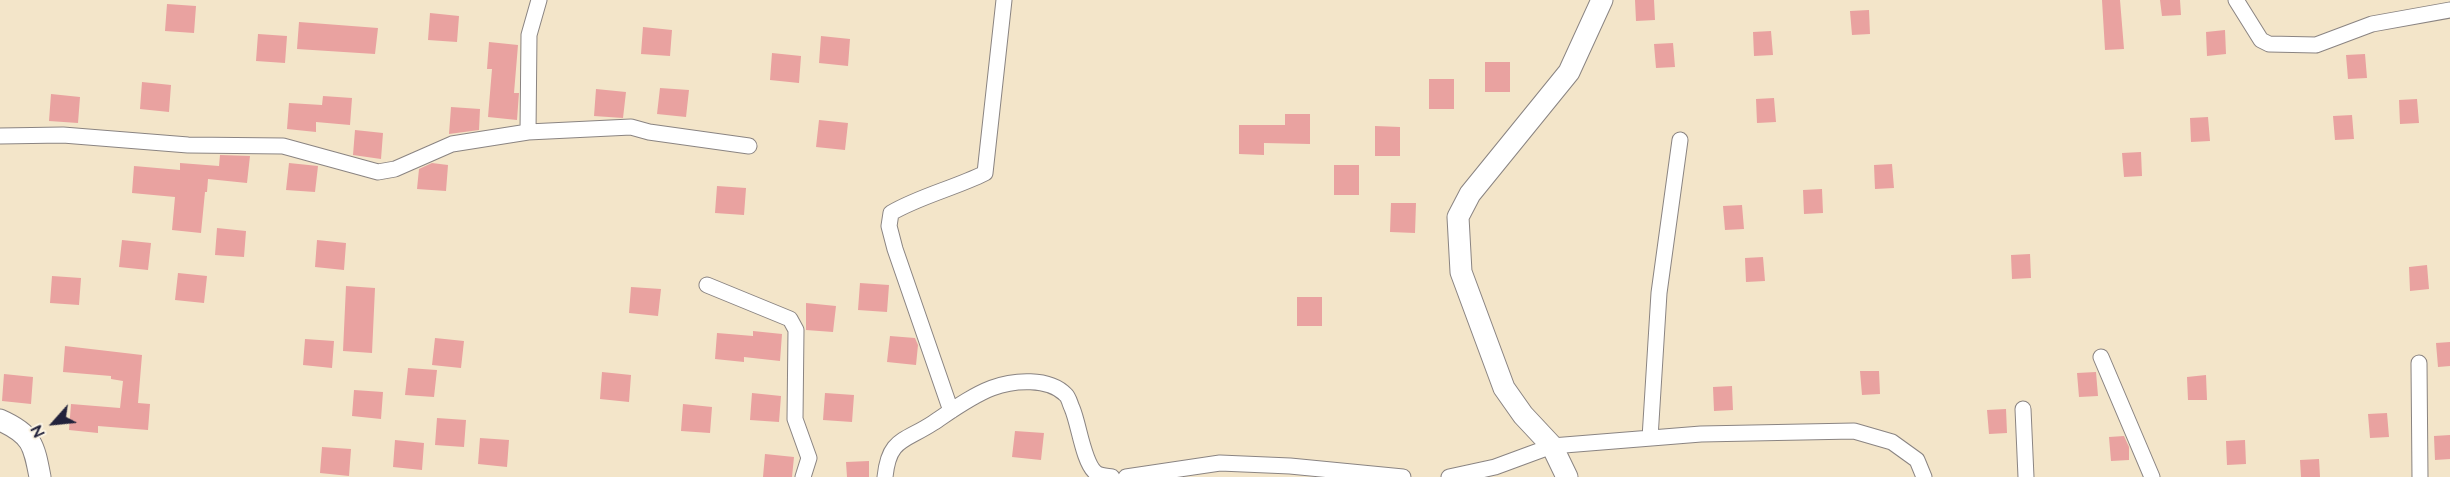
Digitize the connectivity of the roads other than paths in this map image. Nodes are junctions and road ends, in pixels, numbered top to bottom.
1 (539, 0) edge
2 (1004, 0) edge
3 (1602, 0) edge
4 (2236, 0) edge
5 (2450, 10) edge
6 (528, 132) junction
7 (0, 136) edge
8 (1680, 140) dead end
9 (749, 146) dead end
10 (707, 285) dead end
11 (2101, 357) dead end
12 (2419, 363) dead end
13 (2023, 409) dead end
14 (951, 411) junction
15 (0, 420) edge
16 (1650, 438) junction
17 (1552, 446) junction
18 (40, 477) edge
19 (803, 477) edge
20 (885, 477) edge
21 (1112, 477) edge
22 (1126, 477) edge
23 (1395, 477) edge
24 (1403, 477) edge
25 (1449, 477) edge
26 (1567, 477) edge
27 (1924, 477) edge
28 (2026, 477) edge
29 (2152, 477) edge
30 (2420, 477) edge

1 - 6 street
2 - 14 street
3 - 17 street
4 - 5 street
6 - 7 street
6 - 9 street
8 - 16 street
10 - 19 street
11 - 29 street
12 - 30 street
13 - 28 street
14 - 20 street
14 - 21 street
15 - 18 street
16 - 17 street
16 - 27 street
17 - 25 street
17 - 26 street
22 - 23 street
23 - 24 street

